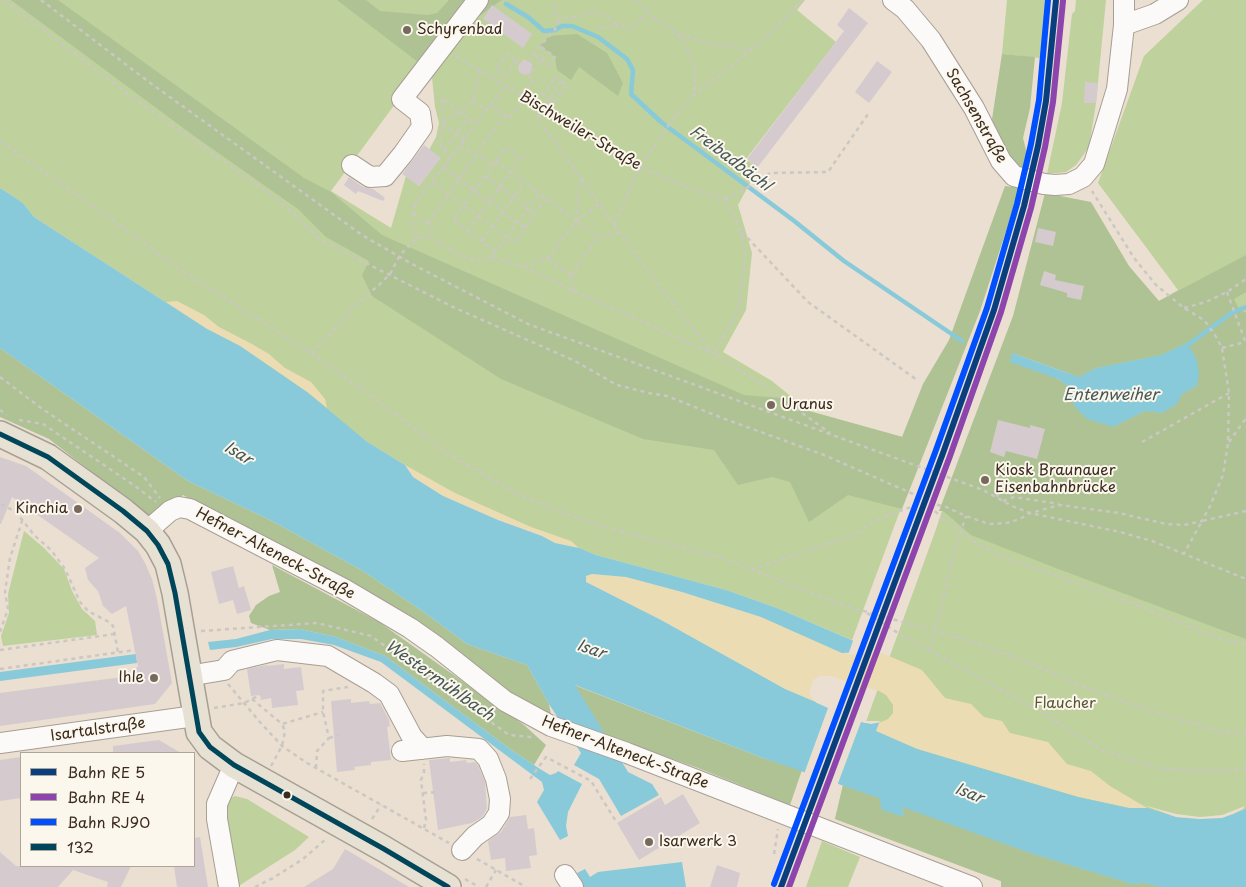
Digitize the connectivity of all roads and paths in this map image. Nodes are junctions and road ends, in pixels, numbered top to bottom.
1 (4, 0) edge
2 (41, 0) edge
3 (478, 0) edge
4 (554, 0) edge
5 (634, 0) edge
6 (801, 0) edge
7 (893, 0) edge
8 (1124, 0) edge
9 (1178, 0) edge
10 (648, 12) junction
11 (557, 22) junction
12 (620, 25) junction
13 (1124, 25) junction
14 (599, 28) dead end
15 (678, 34) junction
16 (540, 46) junction
17 (442, 47) junction
18 (751, 50) junction
19 (547, 51) junction
20 (534, 54) junction
21 (541, 59) junction
22 (517, 61) junction
23 (529, 62) dead end
24 (520, 63) dead end
25 (480, 71) junction
26 (561, 81) junction
27 (505, 86) junction
28 (549, 86) junction
29 (555, 90) junction
30 (560, 93) junction
31 (693, 96) junction
32 (523, 97) junction
33 (550, 99) junction
34 (473, 101) junction
35 (491, 106) junction
36 (543, 109) junction
37 (487, 111) junction
38 (460, 112) junction
39 (868, 114) dead end
40 (504, 115) junction
41 (468, 118) junction
42 (443, 123) junction
43 (477, 125) junction
44 (457, 134) junction
45 (465, 140) junction
46 (0, 141) edge
47 (460, 146) junction
48 (444, 150) junction
49 (475, 156) junction
50 (450, 160) junction
51 (496, 161) junction
52 (352, 165) dead end
53 (493, 165) junction
54 (444, 168) junction
55 (640, 168) junction
56 (511, 172) junction
57 (485, 176) junction
58 (582, 177) junction
59 (1084, 177) junction
60 (459, 180) junction
61 (433, 182) junction
62 (525, 182) junction
63 (500, 187) junction
64 (474, 191) junction
65 (539, 193) junction
66 (449, 194) junction
67 (514, 197) junction
68 (546, 198) junction
69 (725, 199) junction
70 (489, 202) junction
71 (599, 204) junction
72 (464, 205) junction
73 (528, 208) junction
74 (503, 212) junction
75 (413, 213) junction
76 (536, 213) junction
77 (478, 216) junction
78 (576, 220) junction
79 (428, 223) junction
80 (518, 223) junction
81 (614, 225) junction
82 (492, 226) junction
83 (525, 228) junction
84 (468, 231) junction
85 (741, 231) junction
86 (620, 232) junction
87 (431, 237) junction
88 (507, 237) junction
89 (598, 237) junction
90 (417, 238) junction
91 (482, 241) junction
92 (496, 252) junction
93 (400, 256) junction
94 (492, 257) junction
95 (548, 258) junction
96 (524, 267) junction
97 (390, 274) junction
98 (571, 275) junction
99 (1246, 279) edge
100 (574, 291) junction
101 (1227, 292) junction
102 (1184, 308) junction
103 (1246, 341) edge
104 (1222, 348) junction
105 (311, 353) junction
106 (714, 354) junction
107 (0, 377) edge
108 (918, 380) dead end
109 (1229, 393) junction
110 (0, 410) edge
111 (1246, 418) edge
112 (0, 434) edge
113 (833, 436) junction
114 (1142, 442) dead end
115 (1228, 443) junction
116 (1007, 473) dead end
117 (997, 498) junction
118 (1003, 501) junction
119 (926, 502) junction
120 (1, 504) edge
121 (1060, 505) junction
122 (1246, 511) edge
123 (169, 512) junction
124 (1030, 512) junction
125 (966, 516) junction
126 (22, 521) junction
127 (1202, 521) junction
128 (147, 531) junction
129 (960, 532) junction
130 (1183, 555) junction
131 (751, 570) junction
132 (1246, 579) edge
133 (864, 611) junction
134 (935, 631) junction
135 (0, 632) edge
136 (115, 634) junction
137 (1246, 645) edge
138 (0, 650) edge
139 (135, 650) dead end
140 (930, 651) junction
141 (118, 652) junction
142 (0, 669) edge
143 (200, 674) dead end
144 (228, 684) dead end
145 (260, 695) dead end
146 (252, 699) junction
147 (244, 703) junction
148 (203, 712) junction
149 (282, 724) junction
150 (1246, 733) edge
151 (339, 736) dead end
152 (329, 738) junction
153 (0, 743) edge
154 (282, 746) junction
155 (423, 749) junction
156 (402, 751) dead end
157 (225, 759) junction
158 (316, 768) junction
159 (1246, 768) edge
160 (269, 769) dead end
161 (530, 779) dead end
162 (437, 792) dead end
163 (422, 794) junction
164 (381, 804) junction
165 (780, 813) junction
166 (617, 823) dead end
167 (368, 825) dead end
168 (424, 828) junction
169 (328, 838) dead end
170 (462, 850) junction
171 (774, 854) dead end
172 (496, 870) junction
173 (229, 887) edge
174 (255, 887) edge
175 (448, 887) edge
176 (486, 887) edge
177 (526, 887) edge
178 (972, 887) edge

1 - 97 path
2 - 93 path
3 - 17 street
4 - 11 path
5 - 10 path
6 - 18 path
7 - 59 street, Sachsenstraße
8 - 13 street
9 - 13 street
10 - 12 path
10 - 15 path
11 - 12 path
11 - 16 path
12 - 14 path
13 - 59 street
15 - 18 path
15 - 31 path
16 - 19 path
16 - 20 path
17 - 25 path, Bischweiler-Straße
17 - 52 street
18 - 31 path
19 - 21 path
19 - 21 path
20 - 21 path
20 - 23 path
21 - 32 path
22 - 22 path
22 - 24 path
25 - 27 path, Bischweiler-Straße
25 - 34 path
26 - 28 path
26 - 29 path
26 - 30 path
27 - 32 path, Bischweiler-Straße
27 - 35 path
28 - 29 path
28 - 33 path
29 - 30 path
29 - 33 path
30 - 33 path
31 - 55 path
32 - 36 path, Bischweiler-Straße
32 - 40 path
33 - 36 path
34 - 37 path
34 - 38 path
35 - 37 path
35 - 40 path
36 - 55 path, Bischweiler-Straße
36 - 58 path
37 - 43 path
38 - 41 path
38 - 42 path
38 - 42 path
39 - 69 path
40 - 49 path
41 - 43 path
41 - 44 path
42 - 44 path
42 - 48 path
43 - 45 path
44 - 45 path
44 - 48 path
45 - 47 path
46 - 105 path
47 - 49 path
47 - 50 path
48 - 50 path
49 - 53 path
49 - 60 path
50 - 54 path
51 - 53 path
51 - 56 path
51 - 56 path
53 - 57 path
54 - 60 path
54 - 61 path
55 - 69 path, Bischweiler-Straße
55 - 81 path
56 - 62 path
56 - 63 path
57 - 63 path
57 - 64 path
58 - 71 path
58 - 78 path
59 - 102 path
60 - 64 path
60 - 66 path
61 - 66 path
61 - 75 path
62 - 65 path
62 - 67 path
63 - 67 path
63 - 70 path
64 - 70 path
64 - 72 path
65 - 68 path
65 - 73 path
66 - 72 path
66 - 79 path
67 - 73 path
67 - 74 path
68 - 76 path
68 - 78 path
69 - 85 path
70 - 74 path
70 - 77 path
71 - 78 path
71 - 81 path
72 - 77 path
72 - 84 path
73 - 76 path
73 - 80 path
74 - 80 path
74 - 82 path
75 - 79 path
75 - 90 path
76 - 83 path
77 - 82 path
77 - 84 path
78 - 89 path
78 - 95 path
79 - 87 path
80 - 83 path
80 - 88 path
81 - 86 path
82 - 88 path
82 - 91 path
83 - 88 path
84 - 91 path
85 - 106 path
85 - 108 path
86 - 89 path
86 - 106 path
87 - 90 path
87 - 94 path
88 - 92 path
89 - 98 path
90 - 93 path
91 - 92 path
92 - 94 path
93 - 97 path
93 - 113 path
94 - 96 path
95 - 96 path
95 - 98 path
96 - 100 path
97 - 105 path
97 - 119 path
98 - 100 path
99 - 101 path
100 - 106 path
101 - 102 path
101 - 103 path
102 - 104 path
103 - 104 path
104 - 109 path
105 - 131 path
106 - 113 path
107 - 123 path
109 - 114 path
109 - 115 path
110 - 123 path
111 - 115 path
112 - 128 main road
113 - 117 path
115 - 127 path
116 - 117 path
117 - 118 path
118 - 121 path
118 - 124 path
119 - 125 path
119 - 129 path
119 - 131 path
120 - 126 path
121 - 124 path
121 - 127 path
122 - 127 path
123 - 128 street
123 - 165 street, Hefner-Alteneck-Straße
124 - 125 path
124 - 130 path
125 - 129 path
126 - 135 path
126 - 136 path
127 - 130 path
128 - 148 main road
129 - 134 path
129 - 137 path
130 - 132 path
131 - 133 path
133 - 134 path
133 - 140 path
134 - 140 path
134 - 150 path
136 - 138 path
136 - 141 path
139 - 141 path
140 - 159 path
141 - 142 path
143 - 155 street
144 - 147 path
145 - 146 path
146 - 147 path
146 - 149 path
147 - 148 path
147 - 154 path
148 - 153 street, Isartalstraße
148 - 157 main road
149 - 152 path
149 - 154 path
151 - 152 path
152 - 158 path
154 - 158 path
154 - 160 path
155 - 156 street
155 - 163 path
155 - 170 street
157 - 173 street
157 - 175 main road
158 - 164 path
161 - 166 path
162 - 163 path
163 - 168 path
164 - 167 path
164 - 168 path
165 - 171 path
165 - 178 street, Hefner-Alteneck-Straße
168 - 170 path
169 - 174 path
170 - 172 path
172 - 176 path
172 - 177 path

